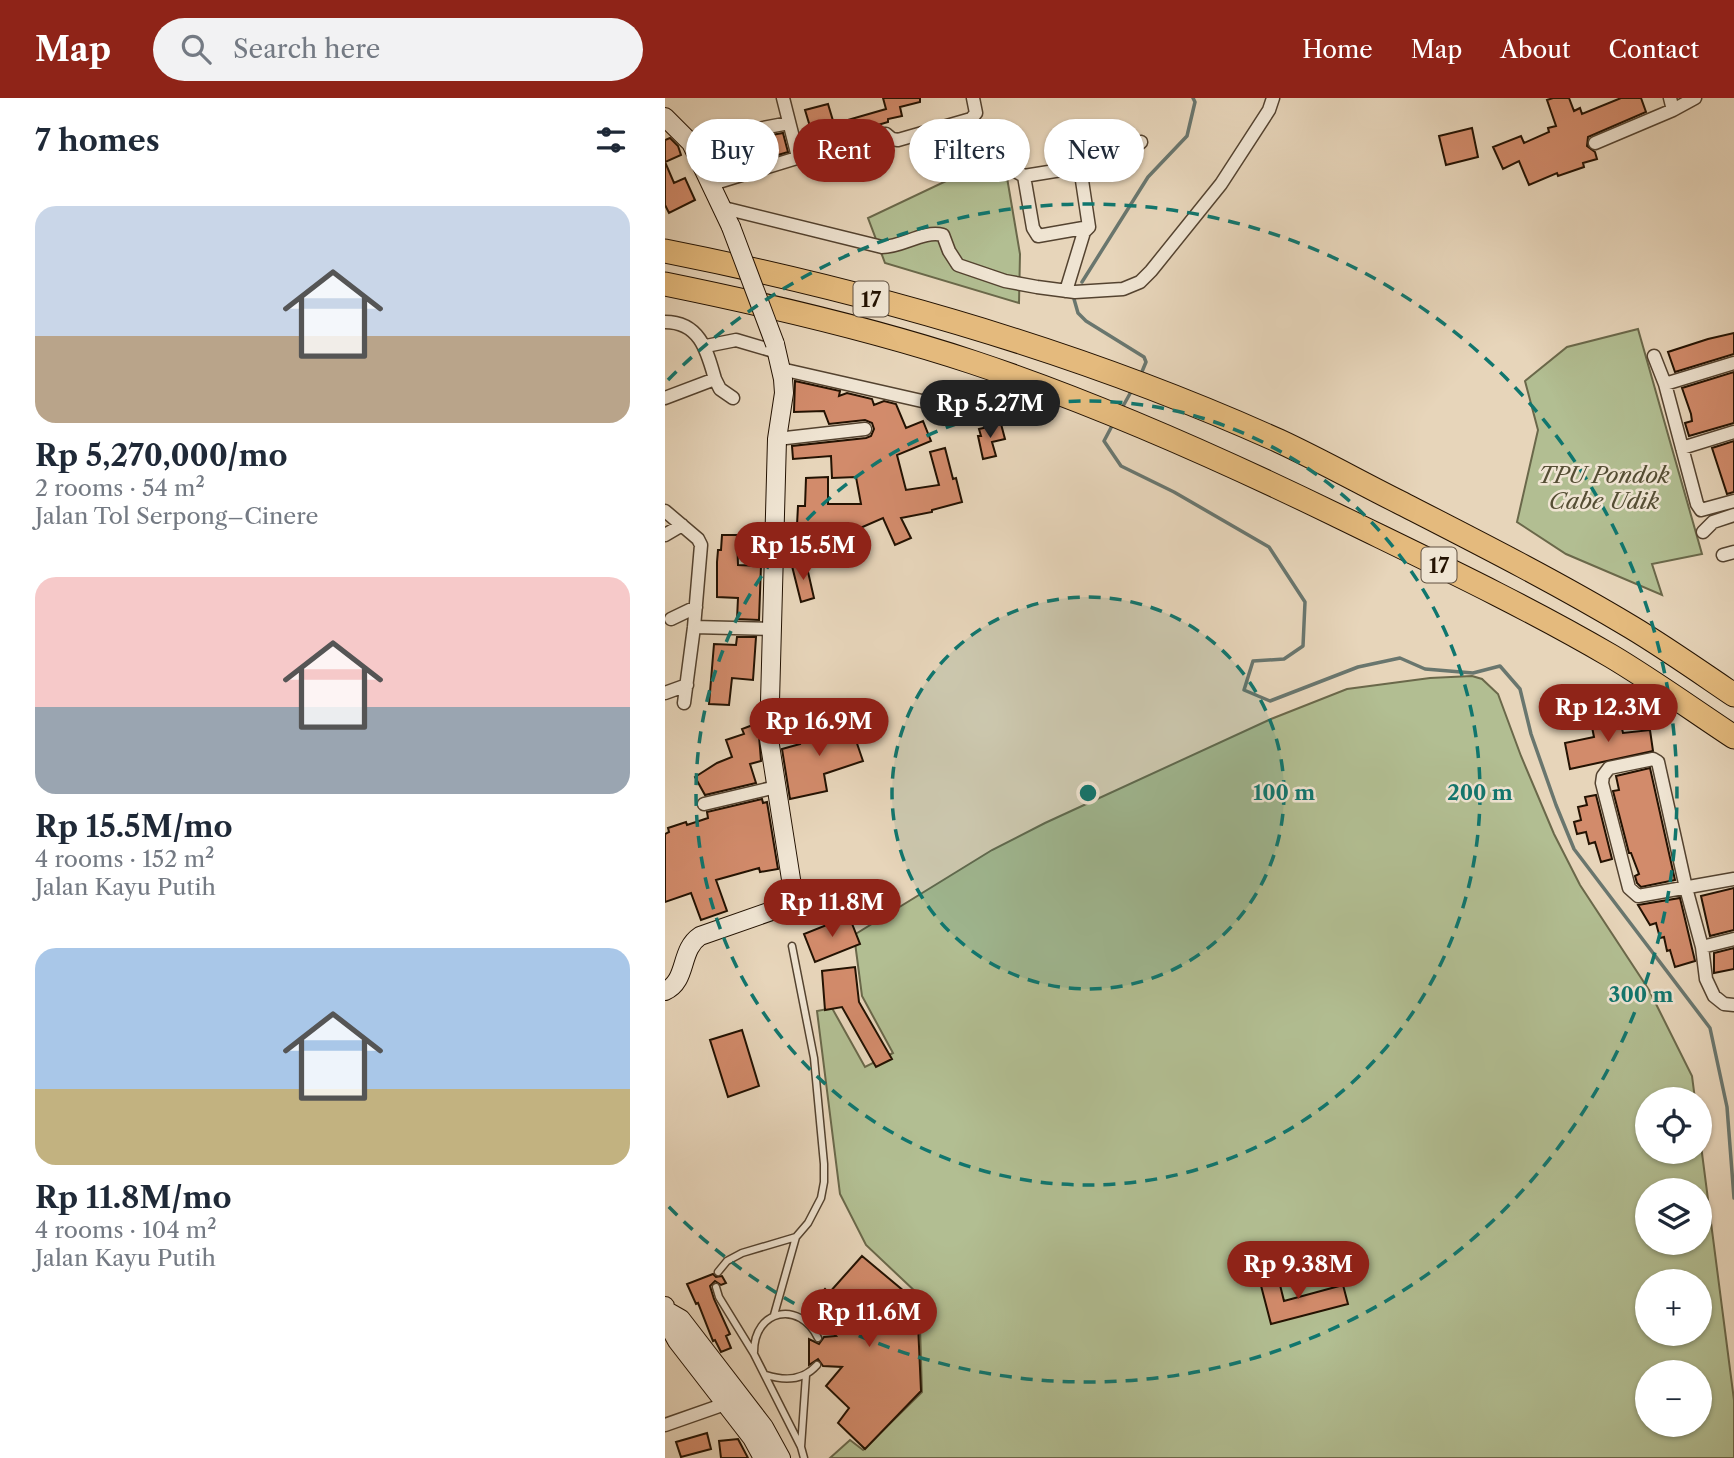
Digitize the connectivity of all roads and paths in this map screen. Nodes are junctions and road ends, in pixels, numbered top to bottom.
1 (783, 98) edge
2 (973, 98) edge
3 (1273, 98) edge
4 (1695, 98) edge
5 (1671, 104) edge
6 (665, 117) edge
7 (789, 123) junction
8 (779, 125) edge
9 (793, 138) edge
10 (895, 139) edge
11 (1595, 142) dead end
12 (793, 159) edge
13 (1044, 171) edge
14 (1082, 182) edge
15 (712, 184) junction
16 (724, 208) junction
17 (1089, 227) junction
18 (665, 251) edge
19 (665, 284) edge
20 (1066, 291) junction
21 (665, 321) edge
22 (706, 346) junction
23 (778, 355) junction
24 (1654, 356) dead end
25 (1734, 363) edge
26 (715, 379) junction
27 (1665, 384) junction
28 (665, 398) edge
29 (733, 398) dead end
30 (944, 406) dead end
31 (865, 429) dead end
32 (1734, 432) edge
33 (777, 439) junction
34 (1682, 448) junction
35 (1734, 502) edge
36 (665, 511) edge
37 (1734, 515) edge
38 (682, 525) junction
39 (774, 531) junction
40 (816, 531) dead end
41 (1703, 533) dead end
42 (665, 535) edge
43 (696, 607) junction
44 (671, 619) dead end
45 (694, 627) junction
46 (771, 629) junction
47 (687, 685) junction
48 (665, 693) edge
49 (1734, 695) edge
50 (684, 703) dead end
51 (1734, 737) edge
52 (776, 787) junction
53 (704, 804) dead end
54 (1734, 879) edge
55 (1686, 888) junction
56 (1734, 939) edge
57 (792, 946) dead end
58 (1702, 947) junction
59 (665, 991) edge
60 (1734, 1004) edge
61 (796, 1237) junction
62 (718, 1272) dead end
63 (716, 1287) dead end
64 (668, 1315) edge
65 (774, 1315) junction
66 (818, 1338) dead end
67 (678, 1340) edge
68 (754, 1354) junction
69 (817, 1365) dead end
70 (766, 1375) junction
71 (806, 1375) junction
72 (725, 1404) junction
73 (665, 1425) edge
74 (801, 1447) junction
75 (763, 1458) edge
76 (781, 1458) edge
77 (804, 1458) edge

1 - 7 street
2 - 10 street
3 - 20 street
4 - 5 street
5 - 11 street
6 - 15 street
7 - 8 street
7 - 9 street
12 - 15 street
13 - 17 street
14 - 17 street
15 - 16 street
16 - 20 street
16 - 23 street, bridge
17 - 20 street
18 - 49 highway, 17
19 - 51 highway, 17
21 - 22 street
22 - 23 street
22 - 26 street
23 - 30 street
23 - 33 street
24 - 27 street
25 - 27 street
26 - 28 street
26 - 29 street
27 - 34 street
31 - 33 street
32 - 34 street
33 - 39 street
34 - 35 street
36 - 38 street
37 - 41 street
38 - 42 street
38 - 43 street
39 - 40 lane
39 - 46 street
43 - 44 street
43 - 45 street
45 - 46 street
45 - 47 street
46 - 52 street
47 - 48 street
47 - 50 street
52 - 53 street
52 - 59 street
54 - 55 street
55 - 55 street
55 - 58 street
56 - 58 street
57 - 61 lane
58 - 60 street
61 - 62 lane
61 - 65 lane
63 - 68 lane
64 - 67 street
65 - 66 lane
65 - 68 lane
67 - 72 street
67 - 76 street
68 - 70 lane
69 - 71 lane
70 - 71 lane
70 - 74 lane
71 - 74 lane
72 - 73 street
72 - 75 street
74 - 77 lane

